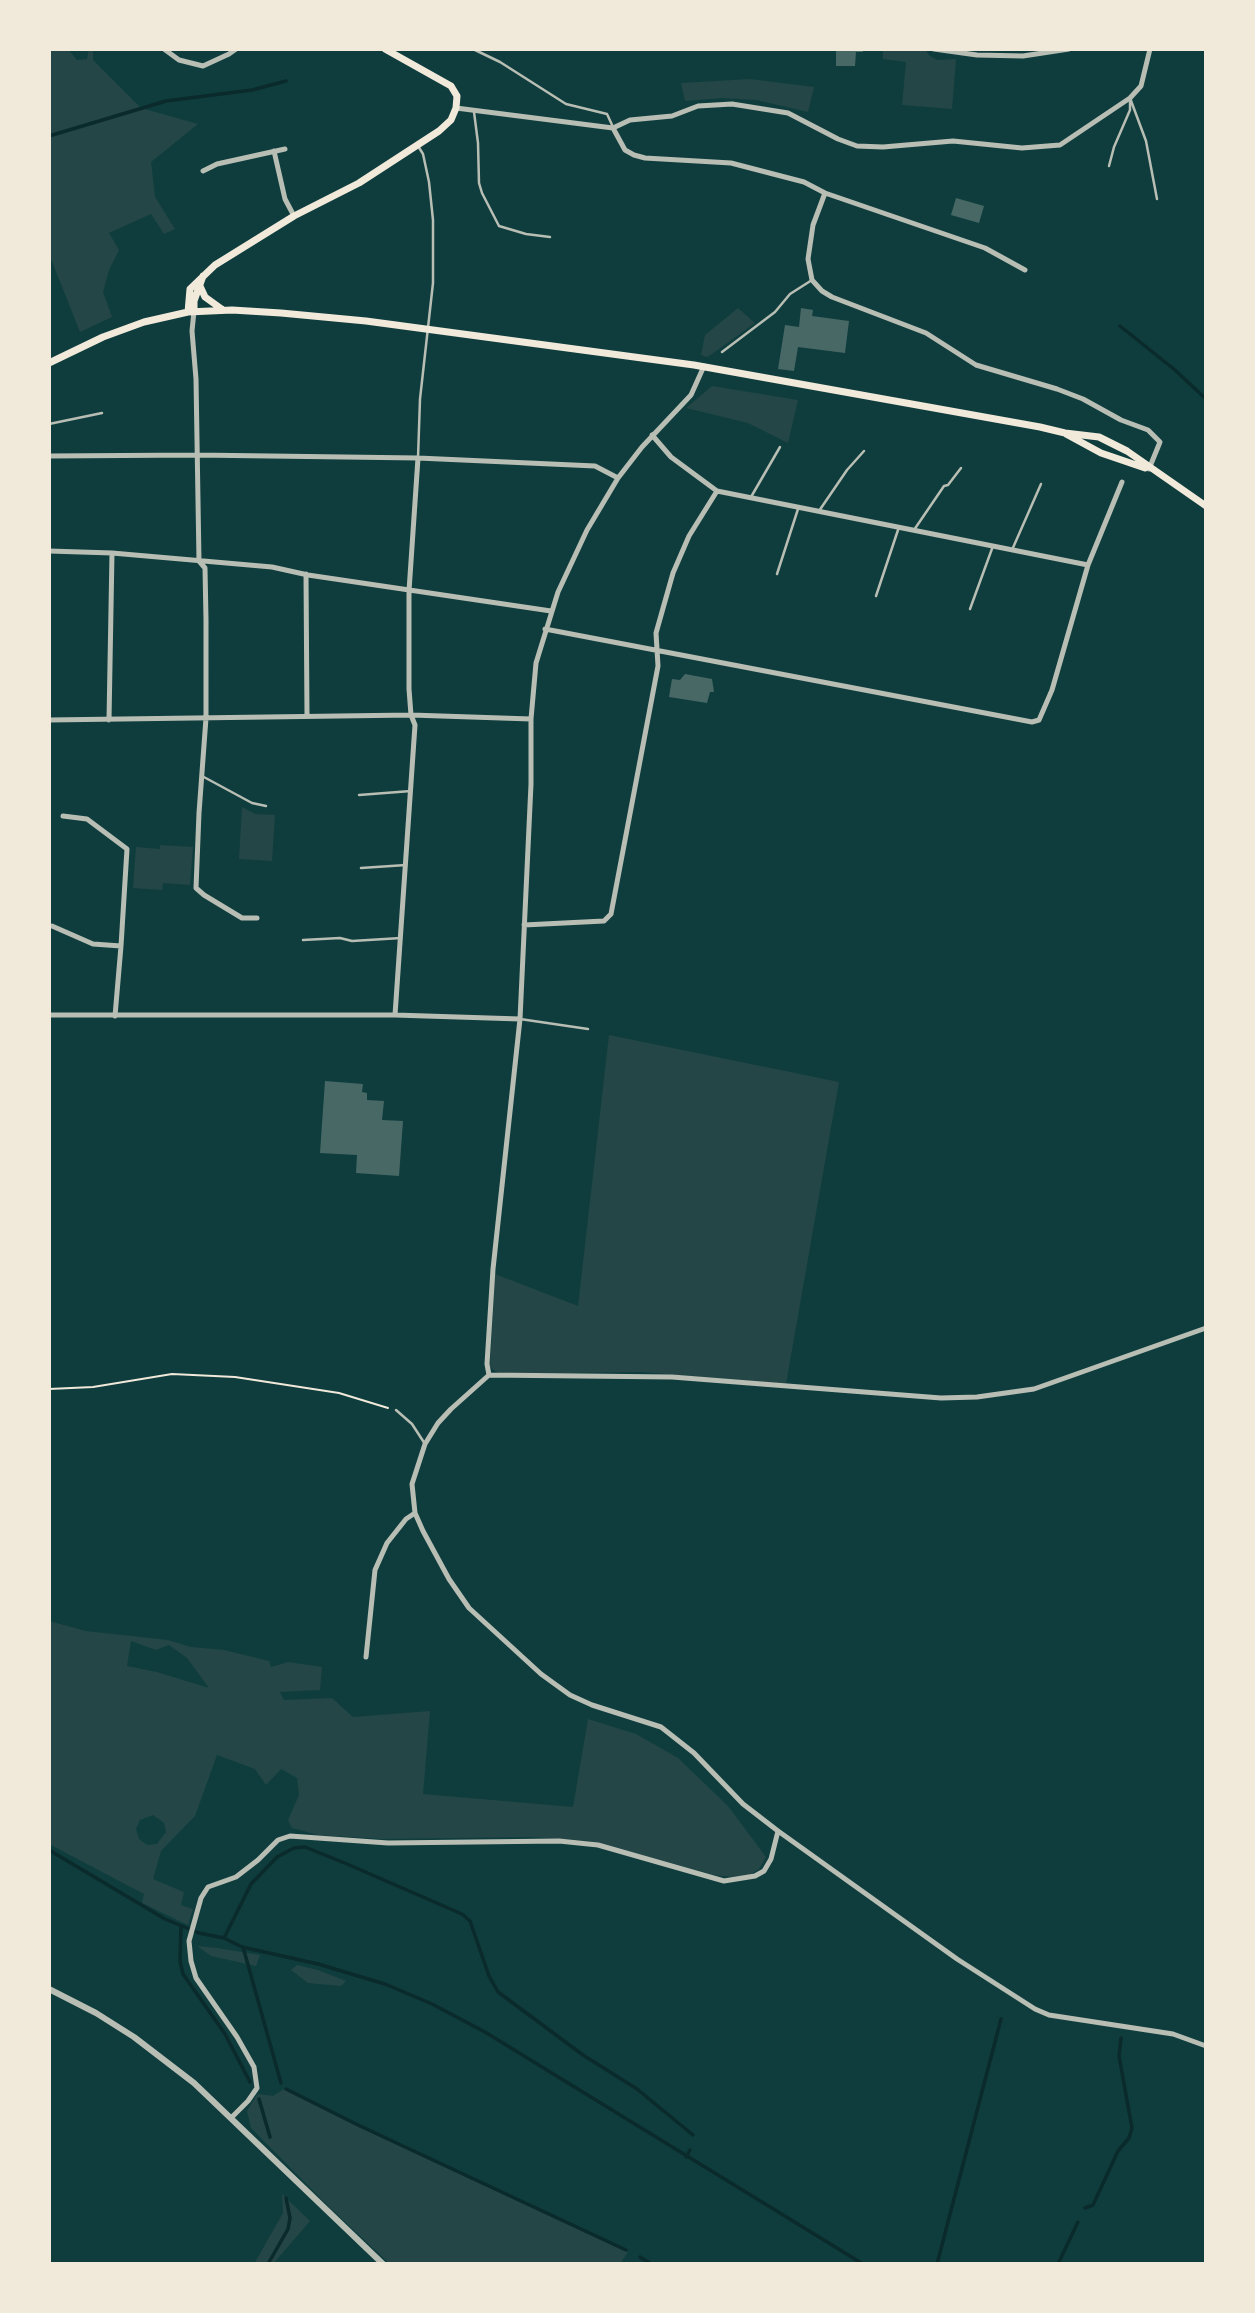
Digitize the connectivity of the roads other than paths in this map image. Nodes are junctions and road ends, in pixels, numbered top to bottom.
1 (164, 49) edge
2 (236, 49) edge
3 (386, 49) edge
4 (473, 49) edge
5 (934, 49) edge
6 (1069, 49) edge
7 (1150, 49) edge
8 (1130, 98) junction
9 (456, 108) junction
10 (474, 111) junction
11 (613, 128) junction
12 (418, 146) junction
13 (285, 149) dead end
14 (274, 151) junction
15 (1109, 166) dead end
16 (204, 171) dead end
17 (825, 193) junction
18 (1157, 199) dead end
19 (294, 216) junction
20 (550, 237) dead end
21 (1026, 270) dead end
22 (205, 272) junction
23 (812, 280) junction
24 (200, 284) junction
25 (223, 310) junction
26 (191, 312) junction
27 (427, 329) junction
28 (722, 352) dead end
29 (49, 363) edge
30 (704, 366) junction
31 (102, 413) dead end
32 (49, 424) edge
33 (1065, 433) junction
34 (652, 435) junction
35 (780, 447) dead end
36 (864, 451) dead end
37 (196, 455) junction
38 (49, 456) edge
39 (418, 458) junction
40 (961, 468) dead end
41 (1149, 469) junction
42 (618, 478) junction
43 (1122, 482) dead end
44 (1041, 484) dead end
45 (717, 491) junction
46 (751, 497) junction
47 (800, 506) junction
48 (1206, 506) edge
49 (819, 510) junction
50 (899, 527) junction
51 (914, 530) junction
52 (993, 547) junction
53 (1012, 550) junction
54 (49, 551) edge
55 (112, 553) junction
56 (199, 561) junction
57 (1088, 565) junction
58 (777, 573) dead end
59 (306, 575) junction
60 (409, 591) junction
61 (876, 596) dead end
62 (970, 609) dead end
63 (551, 611) junction
64 (545, 629) junction
65 (658, 651) junction
66 (411, 715) junction
67 (307, 716) junction
68 (206, 718) junction
69 (531, 719) junction
70 (49, 720) edge
71 (109, 720) junction
72 (202, 776) junction
73 (411, 791) junction
74 (359, 795) dead end
75 (266, 806) dead end
76 (63, 816) dead end
77 (406, 865) junction
78 (361, 868) dead end
79 (257, 918) dead end
80 (524, 925) junction
81 (52, 926) dead end
82 (401, 938) junction
83 (303, 940) dead end
84 (121, 946) junction
85 (49, 1015) edge
86 (395, 1015) junction
87 (115, 1016) junction
88 (520, 1018) junction
89 (588, 1029) dead end
90 (1206, 1328) edge
91 (489, 1375) junction
92 (396, 1410) road end
93 (425, 1444) junction
94 (415, 1513) junction
95 (366, 1657) dead end
96 (778, 1831) junction
97 (49, 1989) edge
98 (1206, 2046) edge
99 (231, 2118) junction
100 (383, 2264) edge

1 - 2 street
3 - 9 main road
4 - 11 lane
5 - 6 street
7 - 8 street
8 - 11 street
8 - 15 lane
8 - 18 lane
9 - 10 street
9 - 12 main road
10 - 11 street
10 - 20 lane
11 - 17 street
12 - 19 main road
12 - 27 lane
13 - 14 street
14 - 16 street
14 - 19 street
17 - 21 street
17 - 23 street
19 - 22 main road
22 - 24 main road
22 - 26 main road
23 - 28 lane
23 - 41 street
24 - 25 main road
24 - 26 main road
25 - 26 main road
25 - 27 main road
26 - 29 main road
26 - 37 street
27 - 30 main road
27 - 39 lane
30 - 33 main road
30 - 34 street
31 - 32 lane
33 - 41 main road
33 - 41 main road
34 - 42 street
34 - 45 street
35 - 46 lane
36 - 49 lane
37 - 38 street
37 - 39 street
37 - 56 street
39 - 42 street
39 - 60 street
40 - 51 lane
41 - 48 main road
42 - 63 street
43 - 57 street
44 - 53 lane
45 - 46 street
45 - 65 street
46 - 47 street
47 - 49 street
47 - 58 lane
49 - 50 street
50 - 51 street
50 - 61 lane
51 - 52 street
52 - 53 street
52 - 62 lane
53 - 57 street
54 - 55 street
55 - 56 street
55 - 71 street
56 - 59 street
56 - 68 street
57 - 65 street
59 - 60 street
59 - 67 street
60 - 63 street
60 - 66 street
63 - 64 street
64 - 65 street
64 - 69 street
65 - 80 street
66 - 67 street
66 - 69 street
66 - 73 street
67 - 68 street
68 - 71 street
68 - 72 street
69 - 80 street
70 - 71 street
72 - 75 lane
72 - 79 street
73 - 74 lane
73 - 77 street
76 - 84 street
77 - 78 lane
77 - 82 street
80 - 88 street
81 - 84 street
82 - 83 lane
82 - 86 street
84 - 87 street
85 - 87 street
86 - 87 street
86 - 88 street
88 - 89 lane
88 - 91 street
90 - 91 street
91 - 93 street
92 - 93 lane
93 - 94 street
94 - 95 street
94 - 96 street
96 - 98 street
96 - 99 street
97 - 99 street
99 - 100 street

